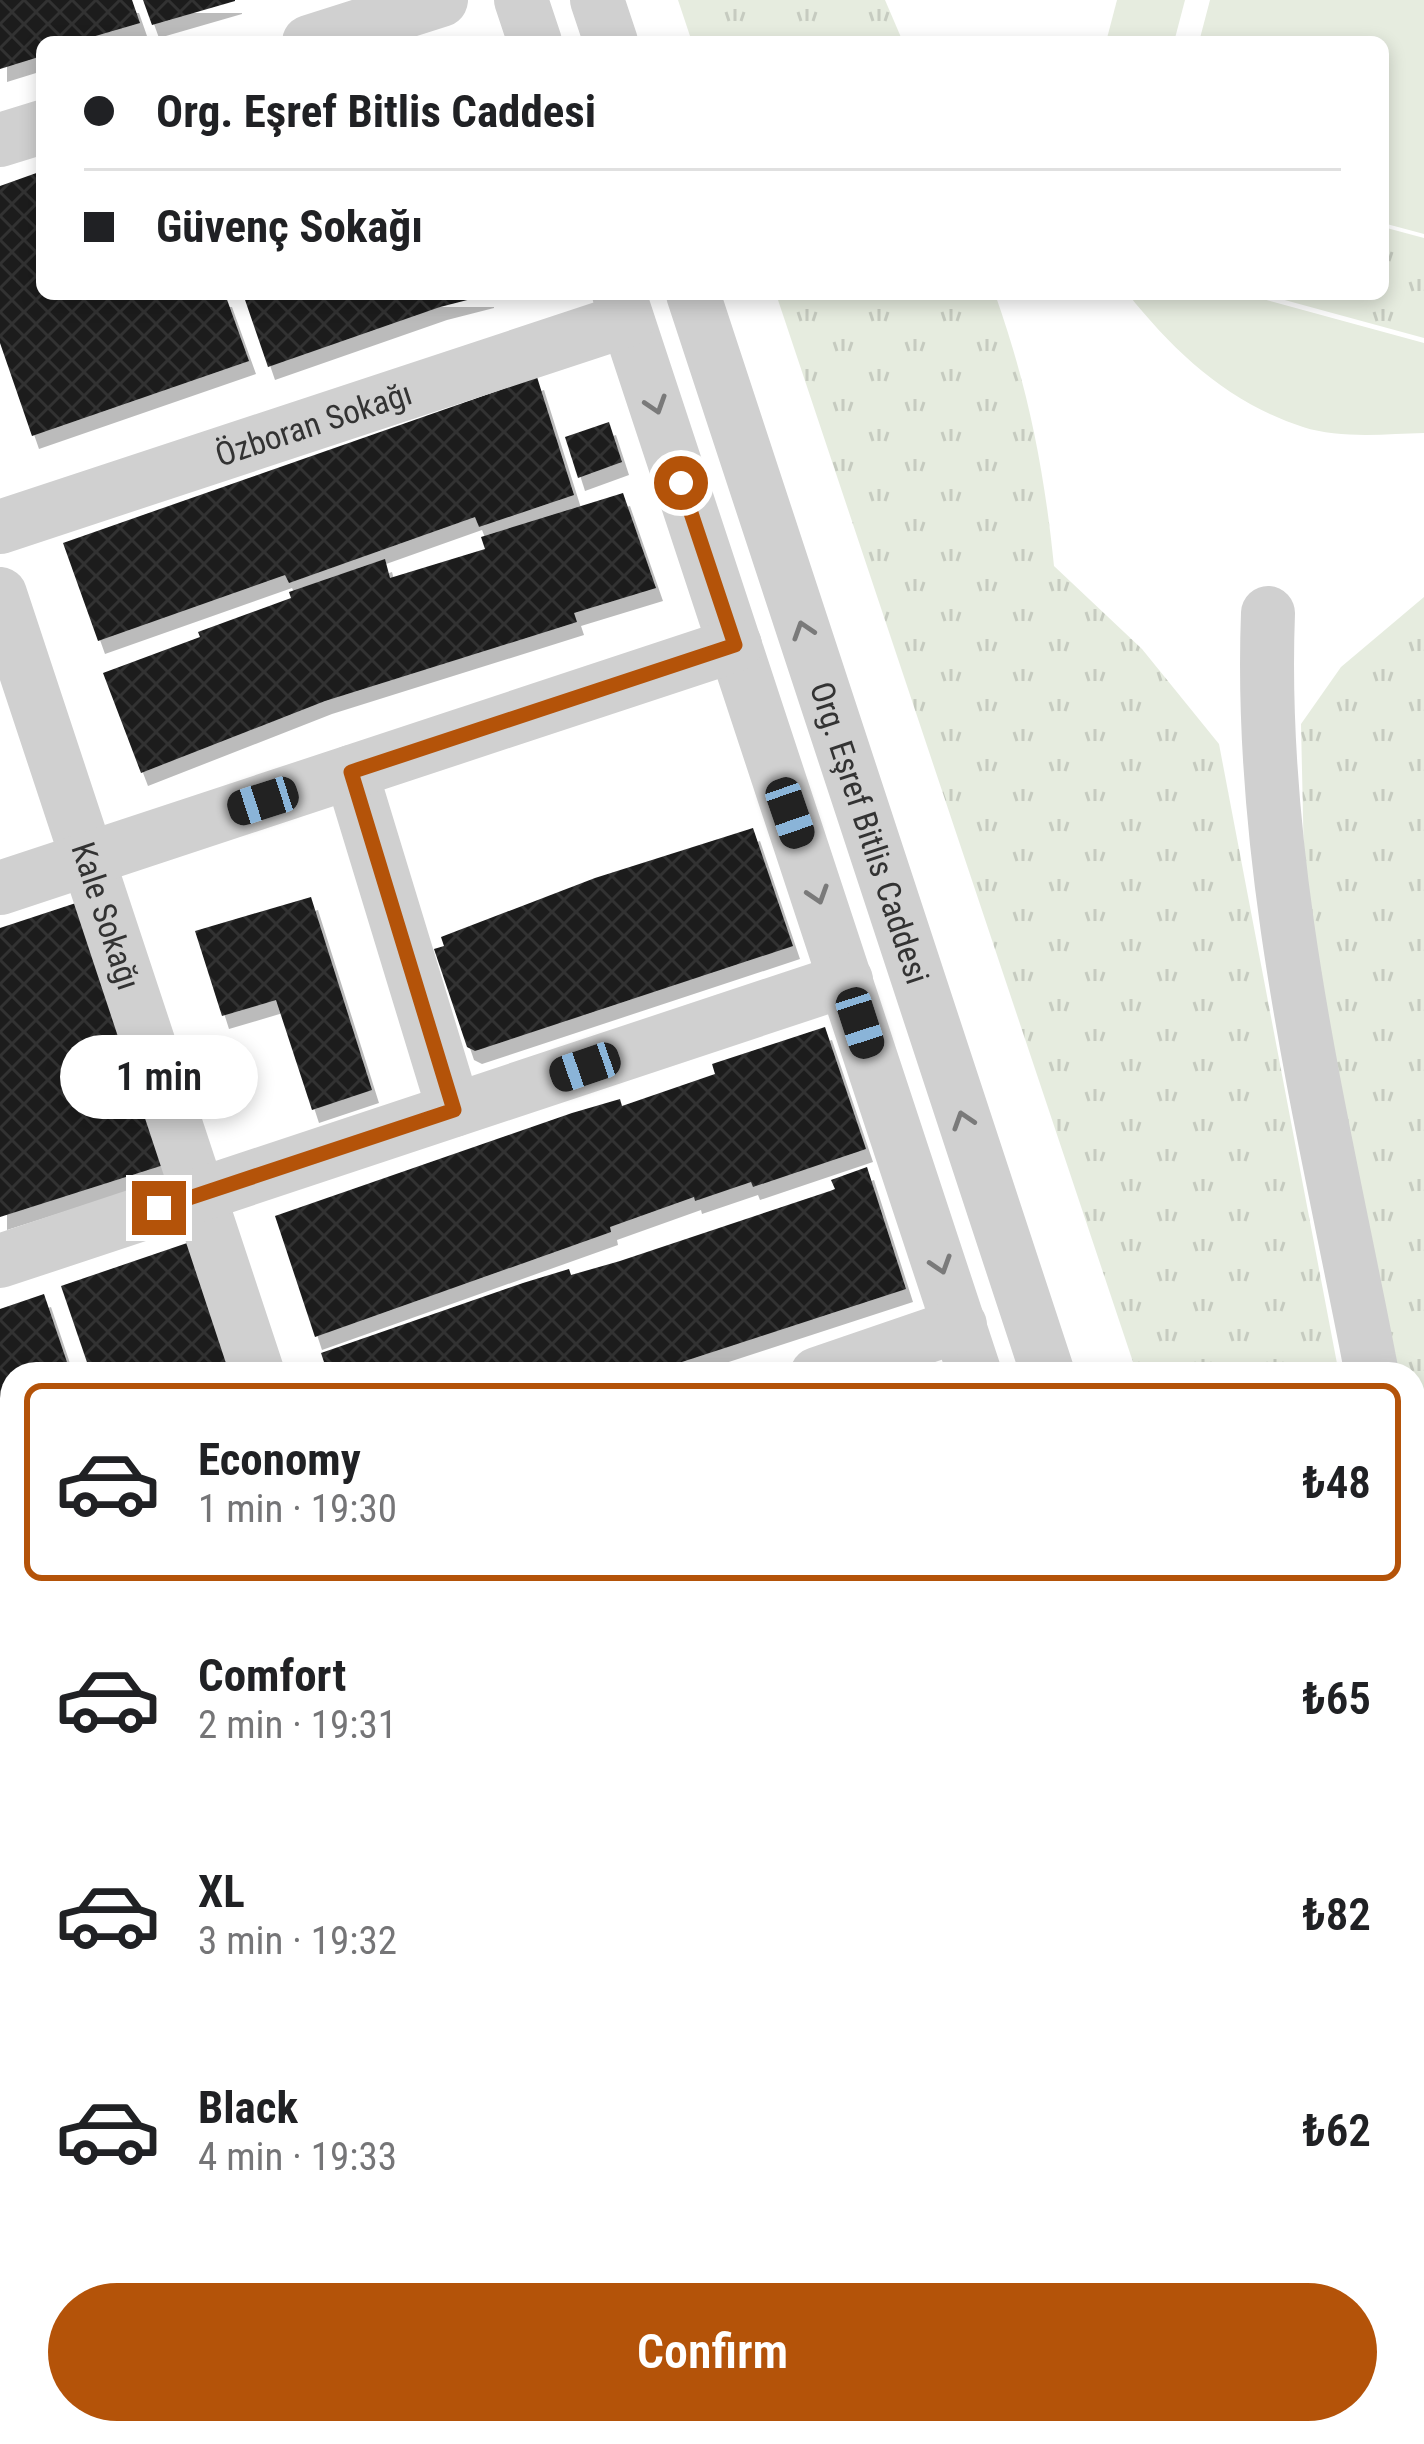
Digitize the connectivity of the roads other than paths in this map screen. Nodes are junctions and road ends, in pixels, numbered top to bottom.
1 (441, 0) edge
2 (521, 0) edge
3 (597, 0) edge
4 (327, 36) edge
5 (533, 36) edge
6 (609, 36) edge
7 (36, 129) edge
8 (0, 140) edge
9 (695, 300) edge
10 (623, 307) edge
11 (0, 527) edge
12 (0, 594) edge
13 (1268, 613) dead end
14 (735, 645) junction
15 (351, 772) junction
16 (87, 859) junction
17 (0, 888) edge
18 (846, 980) junction
19 (454, 1110) junction
20 (199, 1195) junction
21 (0, 1261) edge
22 (968, 1350) edge
23 (254, 1362) edge
24 (893, 1362) edge
25 (1044, 1362) edge
26 (1370, 1362) edge

1 - 4 street
2 - 5 street
3 - 6 street
7 - 8 street
25 -> 9 street, Org. Eşref Bitlis Caddesi
10 - 11 street, Özboran Sokağı
10 -> 14 street, Org. Eşref Bitlis Caddesi
12 - 16 street, Kale Sokağı
13 - 26 street
14 - 15 street
14 -> 18 street, Org. Eşref Bitlis Caddesi
15 - 16 street
15 - 19 street
16 - 17 street
16 - 20 street, Kale Sokağı
18 - 19 street
18 -> 22 street, Org. Eşref Bitlis Caddesi
19 - 20 street
20 - 21 street
20 - 23 street, Kale Sokağı
22 - 24 street

